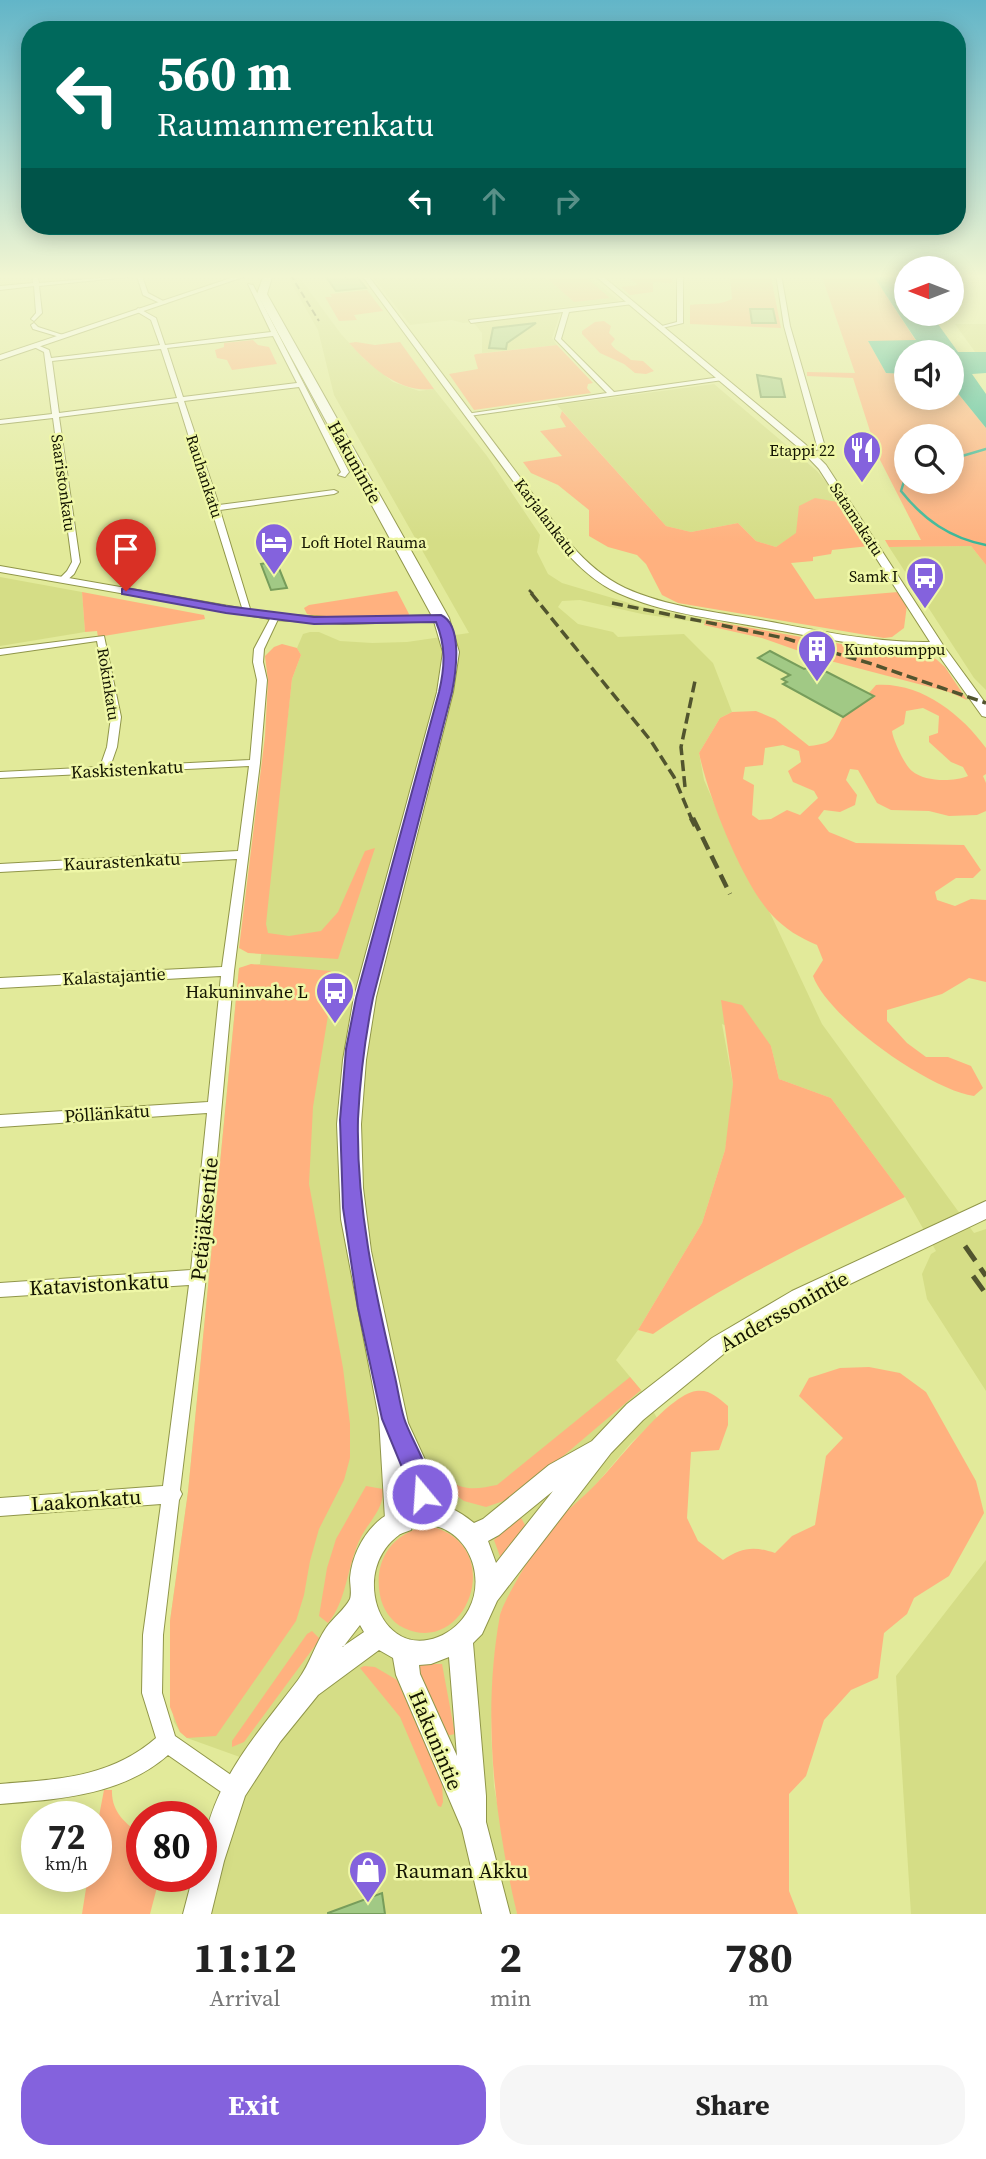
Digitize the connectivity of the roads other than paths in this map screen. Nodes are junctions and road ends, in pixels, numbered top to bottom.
1 (48, 363) edge
2 (168, 363) edge
3 (289, 363) edge
4 (300, 363) edge
5 (431, 363) edge
6 (582, 363) edge
7 (702, 363) edge
8 (797, 363) edge
9 (721, 379) junction
10 (300, 385) junction
11 (613, 395) junction
12 (180, 400) junction
13 (469, 414) junction
14 (55, 415) junction
15 (0, 422) edge
16 (807, 451) junction
17 (342, 475) dead end
18 (334, 492) dead end
19 (216, 508) junction
20 (0, 569) edge
21 (62, 580) junction
22 (247, 612) junction
23 (275, 617) junction
24 (441, 618) junction
25 (101, 638) joint
26 (939, 646) junction
27 (0, 652) edge
28 (986, 713) edge
29 (255, 763) junction
30 (104, 770) junction
31 (0, 775) edge
32 (243, 855) junction
33 (0, 868) edge
34 (228, 971) junction
35 (0, 983) edge
36 (215, 1107) junction
37 (0, 1121) edge
38 (977, 1214) edge
39 (198, 1277) junction
40 (0, 1290) edge
41 (603, 1445) junction
42 (173, 1494) junction
43 (0, 1507) edge
44 (413, 1516) junction
45 (474, 1536) junction
46 (486, 1594) junction
47 (363, 1601) junction
48 (380, 1635) junction
49 (460, 1640) junction
50 (404, 1651) junction
51 (309, 1686) junction
52 (167, 1742) junction
53 (234, 1789) junction
54 (0, 1794) edge
55 (475, 1828) junction
56 (197, 1914) edge
57 (496, 1914) edge

1 - 14 street, Saaristonkatu
2 - 12 street, Rauhankatu
3 - 10 street
4 - 24 highway, Hakunintie
5 - 13 main road, Karjalankatu
6 - 11 street
7 - 9 main road, Satamakatu
8 - 16 street
9 - 11 street
9 - 16 main road, Satamakatu
10 - 12 street
10 - 17 street
11 - 13 street
12 - 14 street
12 - 19 street, Rauhankatu
13 - 26 main road, Karjalankatu
14 - 15 street
14 - 21 street, Saaristonkatu
16 - 26 main road, Satamakatu
18 - 19 street
19 - 22 street, Rauhankatu
20 - 21 main road
21 - 22 main road
22 - 23 main road
23 - 24 main road
23 - 29 street, Petäjäksentie
24 - 44 highway, Hakunintie
25 - 27 street
25 - 30 street, Rokinkatu
26 - 28 main road
29 - 30 street, Kaskistenkatu
29 - 32 street, Petäjäksentie
30 - 31 street, Kaskistenkatu
32 - 33 street, Kaurastenkatu
32 - 34 street, Petäjäksentie
34 - 35 street, Kalastajantie
34 - 36 street, Petäjäksentie
36 - 37 street, Pöllänkatu
36 - 39 street, Petäjäksentie
38 - 41 main road, Anderssonintie
39 - 40 street, Katavistonkatu
39 - 42 street, Petäjäksentie
41 - 45 main road, Anderssonintie
41 - 46 main road, Anderssonintie
42 - 43 street, Laakonkatu
42 - 52 street, Petäjäksentie
44 - 45 main road
44 - 47 main road
45 - 46 main road
46 - 49 main road
47 - 48 main road
47 - 51 main road
48 - 50 main road
48 - 51 main road
49 - 50 main road
49 - 55 main road, Hakunintie
50 - 55 main road, Hakunintie
51 - 53 main road
52 - 53 street
52 - 54 street
53 - 56 main road
55 - 57 main road, Hakunintie

